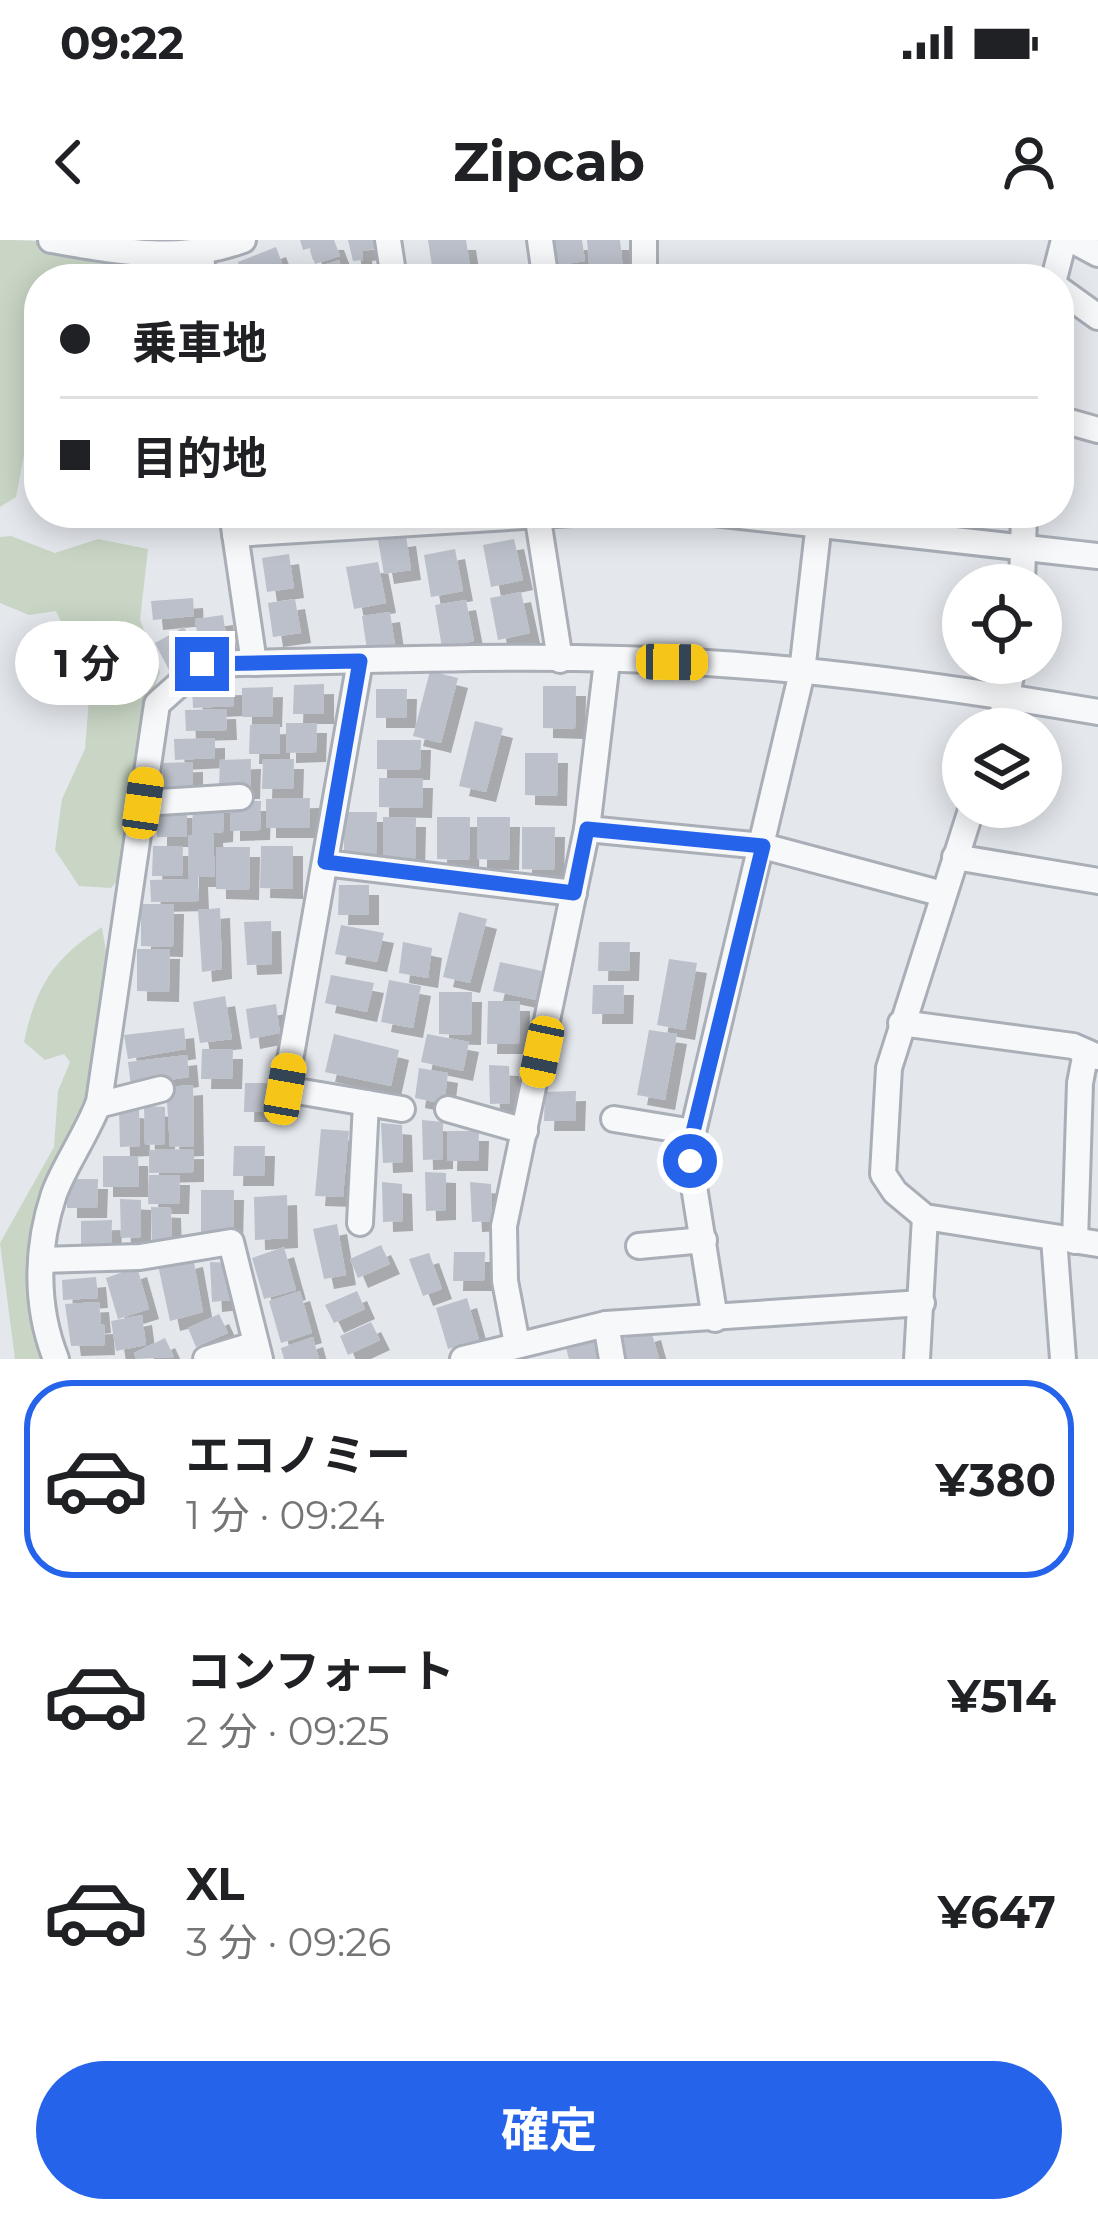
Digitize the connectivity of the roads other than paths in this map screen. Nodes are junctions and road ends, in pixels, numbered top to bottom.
1 (51, 240) edge
2 (243, 240) edge
3 (1068, 240) edge
4 (201, 252) junction
5 (1098, 254) edge
6 (202, 264) edge
7 (235, 528) edge
8 (539, 528) edge
9 (819, 528) edge
10 (890, 528) edge
11 (1024, 528) edge
12 (1023, 545) junction
13 (1098, 556) edge
14 (1023, 564) edge
15 (560, 660) junction
16 (360, 661) junction
17 (607, 661) junction
18 (254, 663) junction
19 (802, 671) junction
20 (1010, 684) edge
21 (1008, 697) junction
22 (1005, 708) edge
23 (1098, 712) edge
24 (239, 797) dead end
25 (143, 803) junction
26 (965, 828) edge
27 (587, 829) junction
28 (763, 846) junction
29 (955, 857) junction
30 (325, 862) junction
31 (1098, 881) edge
32 (574, 893) junction
33 (943, 894) junction
34 (901, 1023) junction
35 (1092, 1054) edge
36 (161, 1088) dead end
37 (366, 1103) junction
38 (98, 1106) junction
39 (401, 1109) dead end
40 (448, 1109) dead end
41 (614, 1119) dead end
42 (525, 1131) junction
43 (693, 1132) junction
44 (925, 1217) junction
45 (360, 1223) dead end
46 (704, 1240) junction
47 (1076, 1241) edge
48 (639, 1246) dead end
49 (41, 1260) junction
50 (922, 1303) junction
51 (715, 1319) junction
52 (606, 1324) junction
53 (517, 1344) junction
54 (258, 1352) edge
55 (56, 1359) edge
56 (206, 1359) edge
57 (463, 1359) edge
58 (612, 1359) edge
59 (917, 1359) edge
60 (1063, 1359) edge

1 - 4 street
2 - 4 street
3 - 5 street
4 - 6 street
7 - 18 street
8 - 15 street
9 - 19 street
10 - 12 street
11 - 12 street
12 - 13 street
12 - 14 street
15 - 16 street
15 - 17 street
16 - 18 street
16 - 30 street
17 - 19 street
17 - 27 street
18 - 25 street
19 - 21 street
19 - 28 street
20 - 21 street
21 - 22 street
21 - 23 street
24 - 25 street
25 - 38 street
26 - 29 street
27 - 28 street
27 - 32 street
28 - 33 street
28 - 43 street
29 - 31 street
29 - 33 street
30 - 32 street
30 - 37 street
32 - 42 street
33 - 34 street
34 - 35 street
34 - 44 street
35 - 47 street
36 - 38 street
37 - 39 street
37 - 45 street
38 - 49 street
40 - 42 street
41 - 43 street
42 - 53 street
43 - 46 street
44 - 47 street
44 - 50 street
46 - 48 street
46 - 51 street
47 - 60 street
49 - 54 street
49 - 55 street
50 - 51 street
50 - 59 street
51 - 52 street
52 - 53 street
52 - 58 street
53 - 57 street
54 - 56 street

